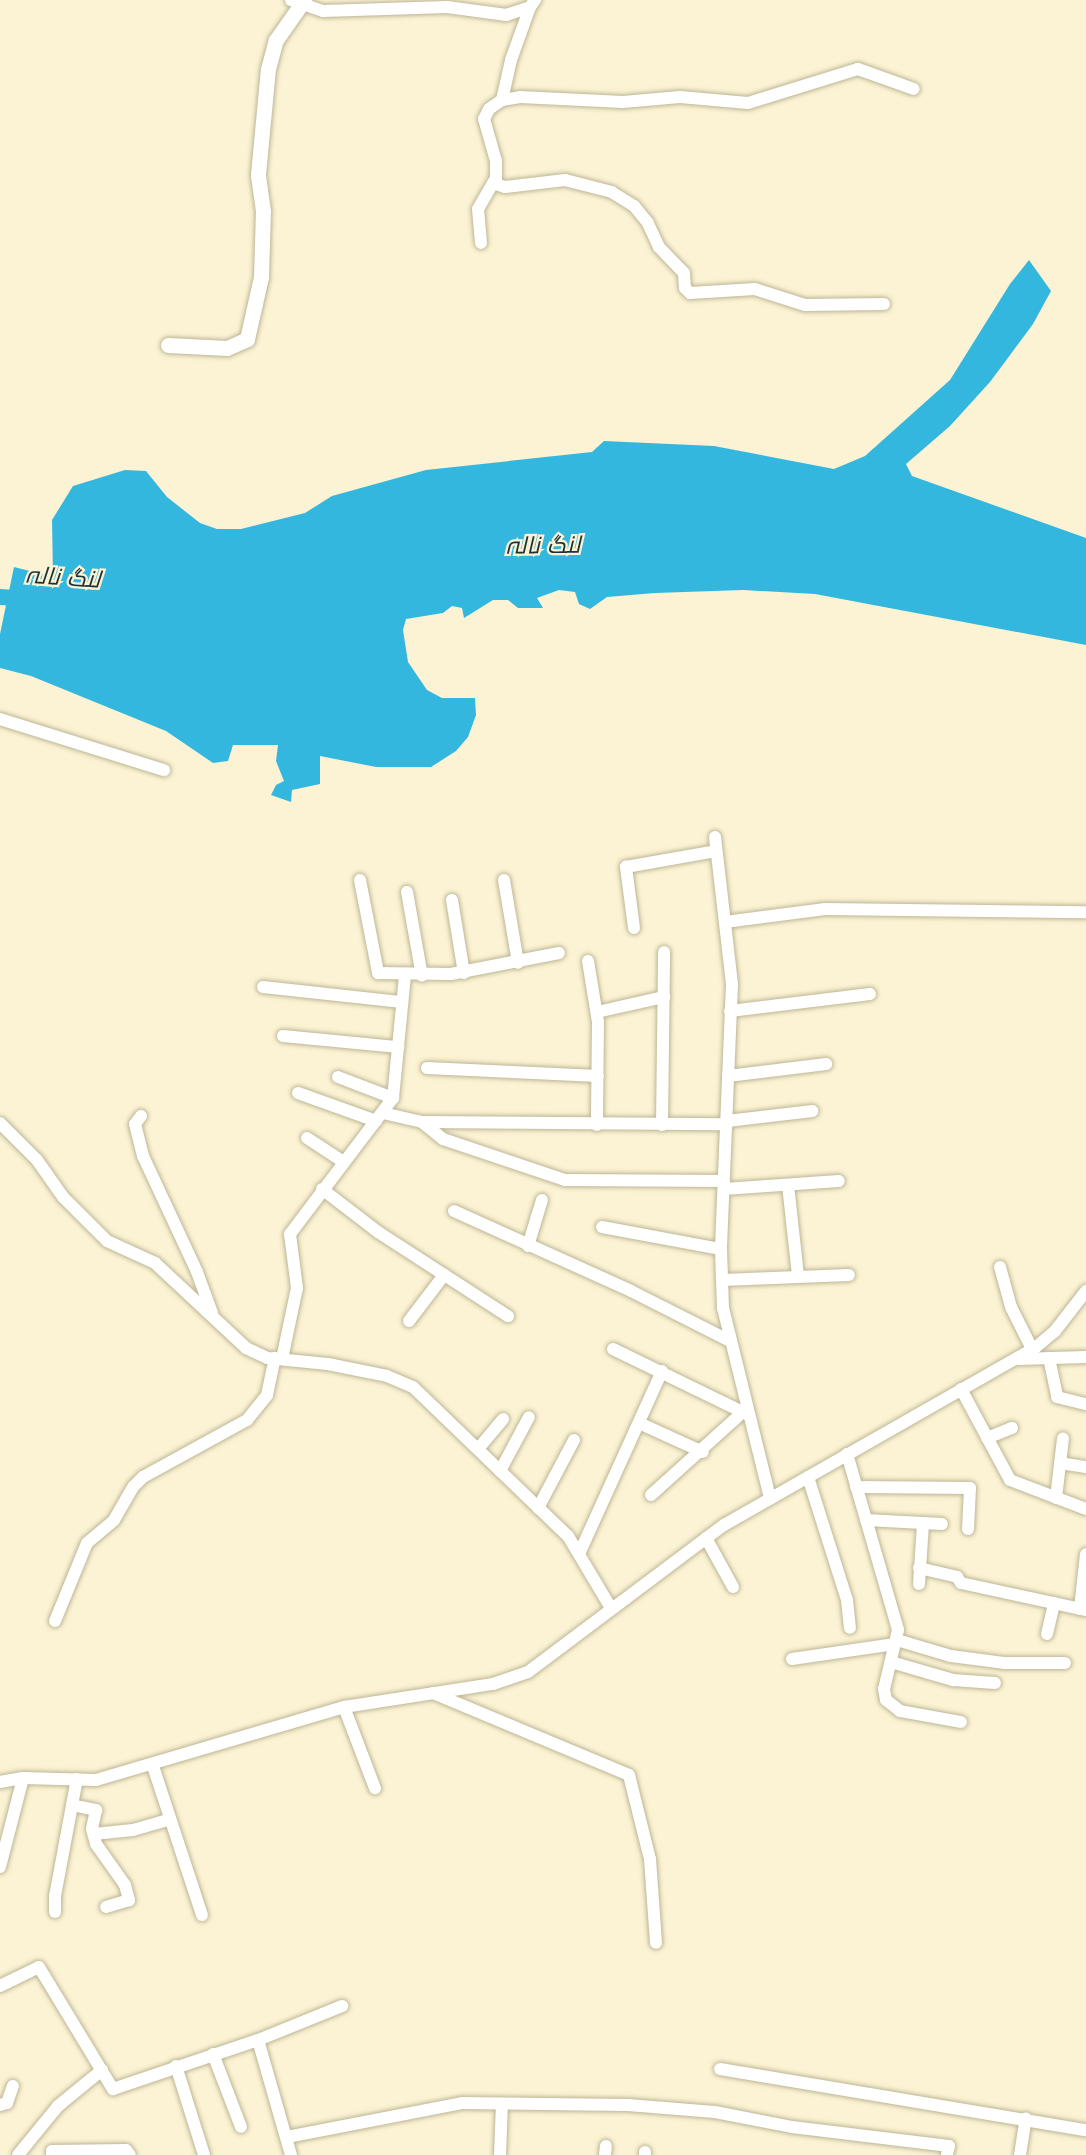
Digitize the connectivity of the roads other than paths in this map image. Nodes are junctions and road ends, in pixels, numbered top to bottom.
1 (299, 2) edge
2 (533, 4) edge
3 (914, 89) dead end
4 (502, 100) junction
5 (494, 181) junction
6 (481, 243) dead end
7 (884, 304) dead end
8 (168, 345) dead end
9 (0, 719) edge
10 (164, 770) dead end
11 (715, 837) dead end
12 (716, 851) junction
13 (360, 880) dead end
14 (504, 880) dead end
15 (407, 892) dead end
16 (452, 900) dead end
17 (1086, 912) edge
18 (725, 922) junction
19 (634, 928) dead end
20 (664, 952) dead end
21 (559, 953) dead end
22 (588, 961) dead end
23 (518, 963) junction
24 (464, 973) junction
25 (405, 975) junction
26 (422, 976) junction
27 (263, 987) dead end
28 (870, 994) dead end
29 (664, 997) junction
30 (402, 1002) junction
31 (730, 1011) junction
32 (597, 1012) junction
33 (283, 1036) dead end
34 (398, 1047) junction
35 (826, 1064) dead end
36 (427, 1068) dead end
37 (598, 1076) junction
38 (728, 1076) junction
39 (338, 1077) dead end
40 (298, 1093) dead end
41 (393, 1098) junction
42 (812, 1112) dead end
43 (141, 1116) dead end
44 (380, 1117) junction
45 (422, 1122) junction
46 (727, 1122) junction
47 (0, 1123) edge
48 (597, 1125) junction
49 (662, 1125) junction
50 (307, 1138) dead end
51 (342, 1161) junction
52 (839, 1181) dead end
53 (724, 1185) junction
54 (788, 1185) junction
55 (322, 1189) junction
56 (542, 1200) dead end
57 (454, 1211) dead end
58 (602, 1227) dead end
59 (528, 1246) junction
60 (721, 1250) junction
61 (1000, 1267) dead end
62 (444, 1275) junction
63 (849, 1275) dead end
64 (798, 1276) junction
65 (722, 1280) junction
66 (1086, 1291) edge
67 (212, 1315) junction
68 (508, 1316) dead end
69 (409, 1321) dead end
70 (728, 1340) junction
71 (613, 1349) dead end
72 (1032, 1349) junction
73 (1086, 1357) edge
74 (1048, 1358) junction
75 (279, 1359) junction
76 (1017, 1359) junction
77 (662, 1371) junction
78 (961, 1389) junction
79 (1086, 1404) edge
80 (745, 1413) junction
81 (529, 1417) dead end
82 (503, 1419) dead end
83 (639, 1423) junction
84 (1012, 1428) dead end
85 (987, 1438) junction
86 (1063, 1438) dead end
87 (574, 1440) dead end
88 (478, 1449) junction
89 (703, 1452) junction
90 (846, 1454) junction
91 (1060, 1463) junction
92 (1086, 1467) edge
93 (500, 1471) junction
94 (808, 1477) junction
95 (856, 1487) junction
96 (651, 1495) dead end
97 (770, 1498) junction
98 (1056, 1498) junction
99 (538, 1508) junction
100 (1086, 1509) edge
101 (866, 1520) junction
102 (923, 1523) junction
103 (942, 1524) dead end
104 (968, 1529) dead end
105 (706, 1538) junction
106 (579, 1554) junction
107 (1086, 1554) edge
108 (919, 1568) junction
109 (919, 1584) dead end
110 (733, 1587) dead end
111 (1054, 1603) junction
112 (611, 1608) junction
113 (1083, 1609) edge
114 (55, 1621) dead end
115 (850, 1628) dead end
116 (1047, 1634) dead end
117 (896, 1642) junction
118 (792, 1659) dead end
119 (891, 1662) junction
120 (1065, 1663) dead end
121 (995, 1683) dead end
122 (432, 1692) junction
123 (344, 1707) junction
124 (961, 1722) dead end
125 (153, 1766) junction
126 (23, 1778) junction
127 (77, 1779) junction
128 (0, 1782) edge
129 (375, 1788) dead end
130 (72, 1805) junction
131 (169, 1820) junction
132 (94, 1834) junction
133 (0, 1867) edge
134 (106, 1906) dead end
135 (55, 1912) dead end
136 (202, 1915) dead end
137 (656, 1943) dead end
138 (0, 1986) edge
139 (342, 2006) dead end
140 (258, 2040) junction
141 (213, 2054) junction
142 (176, 2066) junction
143 (720, 2069) dead end
144 (102, 2070) junction
145 (13, 2086) dead end
146 (502, 2104) junction
147 (0, 2105) edge
148 (1026, 2118) junction
149 (241, 2127) dead end
150 (1086, 2130) edge
151 (286, 2137) junction
152 (18, 2155) edge
153 (52, 2155) edge
154 (130, 2155) edge
155 (203, 2155) edge
156 (291, 2155) edge
157 (500, 2155) edge
158 (947, 2155) edge
159 (1020, 2155) edge

1 - 2 street
1 - 8 street
2 - 4 street
3 - 4 street
4 - 5 street
5 - 6 street
5 - 7 street
9 - 10 street
11 - 12 street
12 - 18 street
12 - 19 street
13 - 25 street
14 - 23 street
15 - 26 street
16 - 24 street
17 - 18 street
18 - 31 street
20 - 29 street
21 - 23 street
22 - 32 street
23 - 24 street
24 - 26 street
25 - 26 street
25 - 30 street
27 - 30 street
28 - 31 street
29 - 32 street
29 - 49 street
30 - 34 street
31 - 38 street
32 - 37 street
33 - 34 street
34 - 41 street
35 - 38 street
36 - 37 street
37 - 48 street
38 - 46 street
39 - 41 street
40 - 44 street
41 - 44 street
42 - 46 street
43 - 67 street
44 - 45 street
44 - 51 street
45 - 48 street
45 - 53 street
46 - 49 street
46 - 53 street
47 - 67 street
48 - 49 street
50 - 51 street
51 - 55 street
52 - 54 street
53 - 54 street
53 - 60 street
54 - 64 street
55 - 62 street
55 - 75 street
56 - 59 street
57 - 59 street
58 - 60 street
59 - 70 street
60 - 65 street
61 - 72 street
62 - 68 street
62 - 69 street
63 - 64 street
64 - 65 street
65 - 70 street
66 - 72 street
67 - 75 street
70 - 80 street
71 - 77 street
72 - 76 street
73 - 74 street
74 - 76 street
74 - 79 street
75 - 88 street
75 - 114 street
76 - 78 street
77 - 80 street
77 - 83 street
78 - 85 street
78 - 90 street
80 - 89 street
80 - 97 street
81 - 93 street
82 - 88 street
83 - 89 street
83 - 106 street
84 - 85 street
85 - 98 street
86 - 91 street
87 - 99 street
88 - 93 street
89 - 96 street
90 - 94 street
90 - 95 street
91 - 92 street
91 - 98 street
93 - 99 street
94 - 97 street
94 - 115 street
95 - 101 street
95 - 104 street
97 - 105 street
98 - 100 street
99 - 106 street
101 - 102 street
101 - 117 street
102 - 103 street
102 - 108 street
105 - 110 street
105 - 112 street
106 - 112 street
107 - 113 street
108 - 109 street
108 - 111 street
111 - 113 street
111 - 116 street
112 - 122 street
117 - 118 street
117 - 119 street
117 - 120 street
119 - 121 street
119 - 124 street
122 - 123 street
122 - 137 street
123 - 125 street
123 - 129 street
125 - 127 street
125 - 131 street
126 - 127 street
126 - 128 street
126 - 133 street
127 - 130 street
130 - 132 street
130 - 135 street
131 - 132 street
131 - 136 street
132 - 134 street
138 - 144 street
139 - 140 street
140 - 141 street
140 - 151 street
141 - 142 street
141 - 149 street
142 - 144 street
142 - 155 street
143 - 148 street
144 - 152 street
145 - 147 street
146 - 151 street
146 - 157 street
146 - 158 street
148 - 150 street
148 - 159 street
151 - 156 street
153 - 154 street

